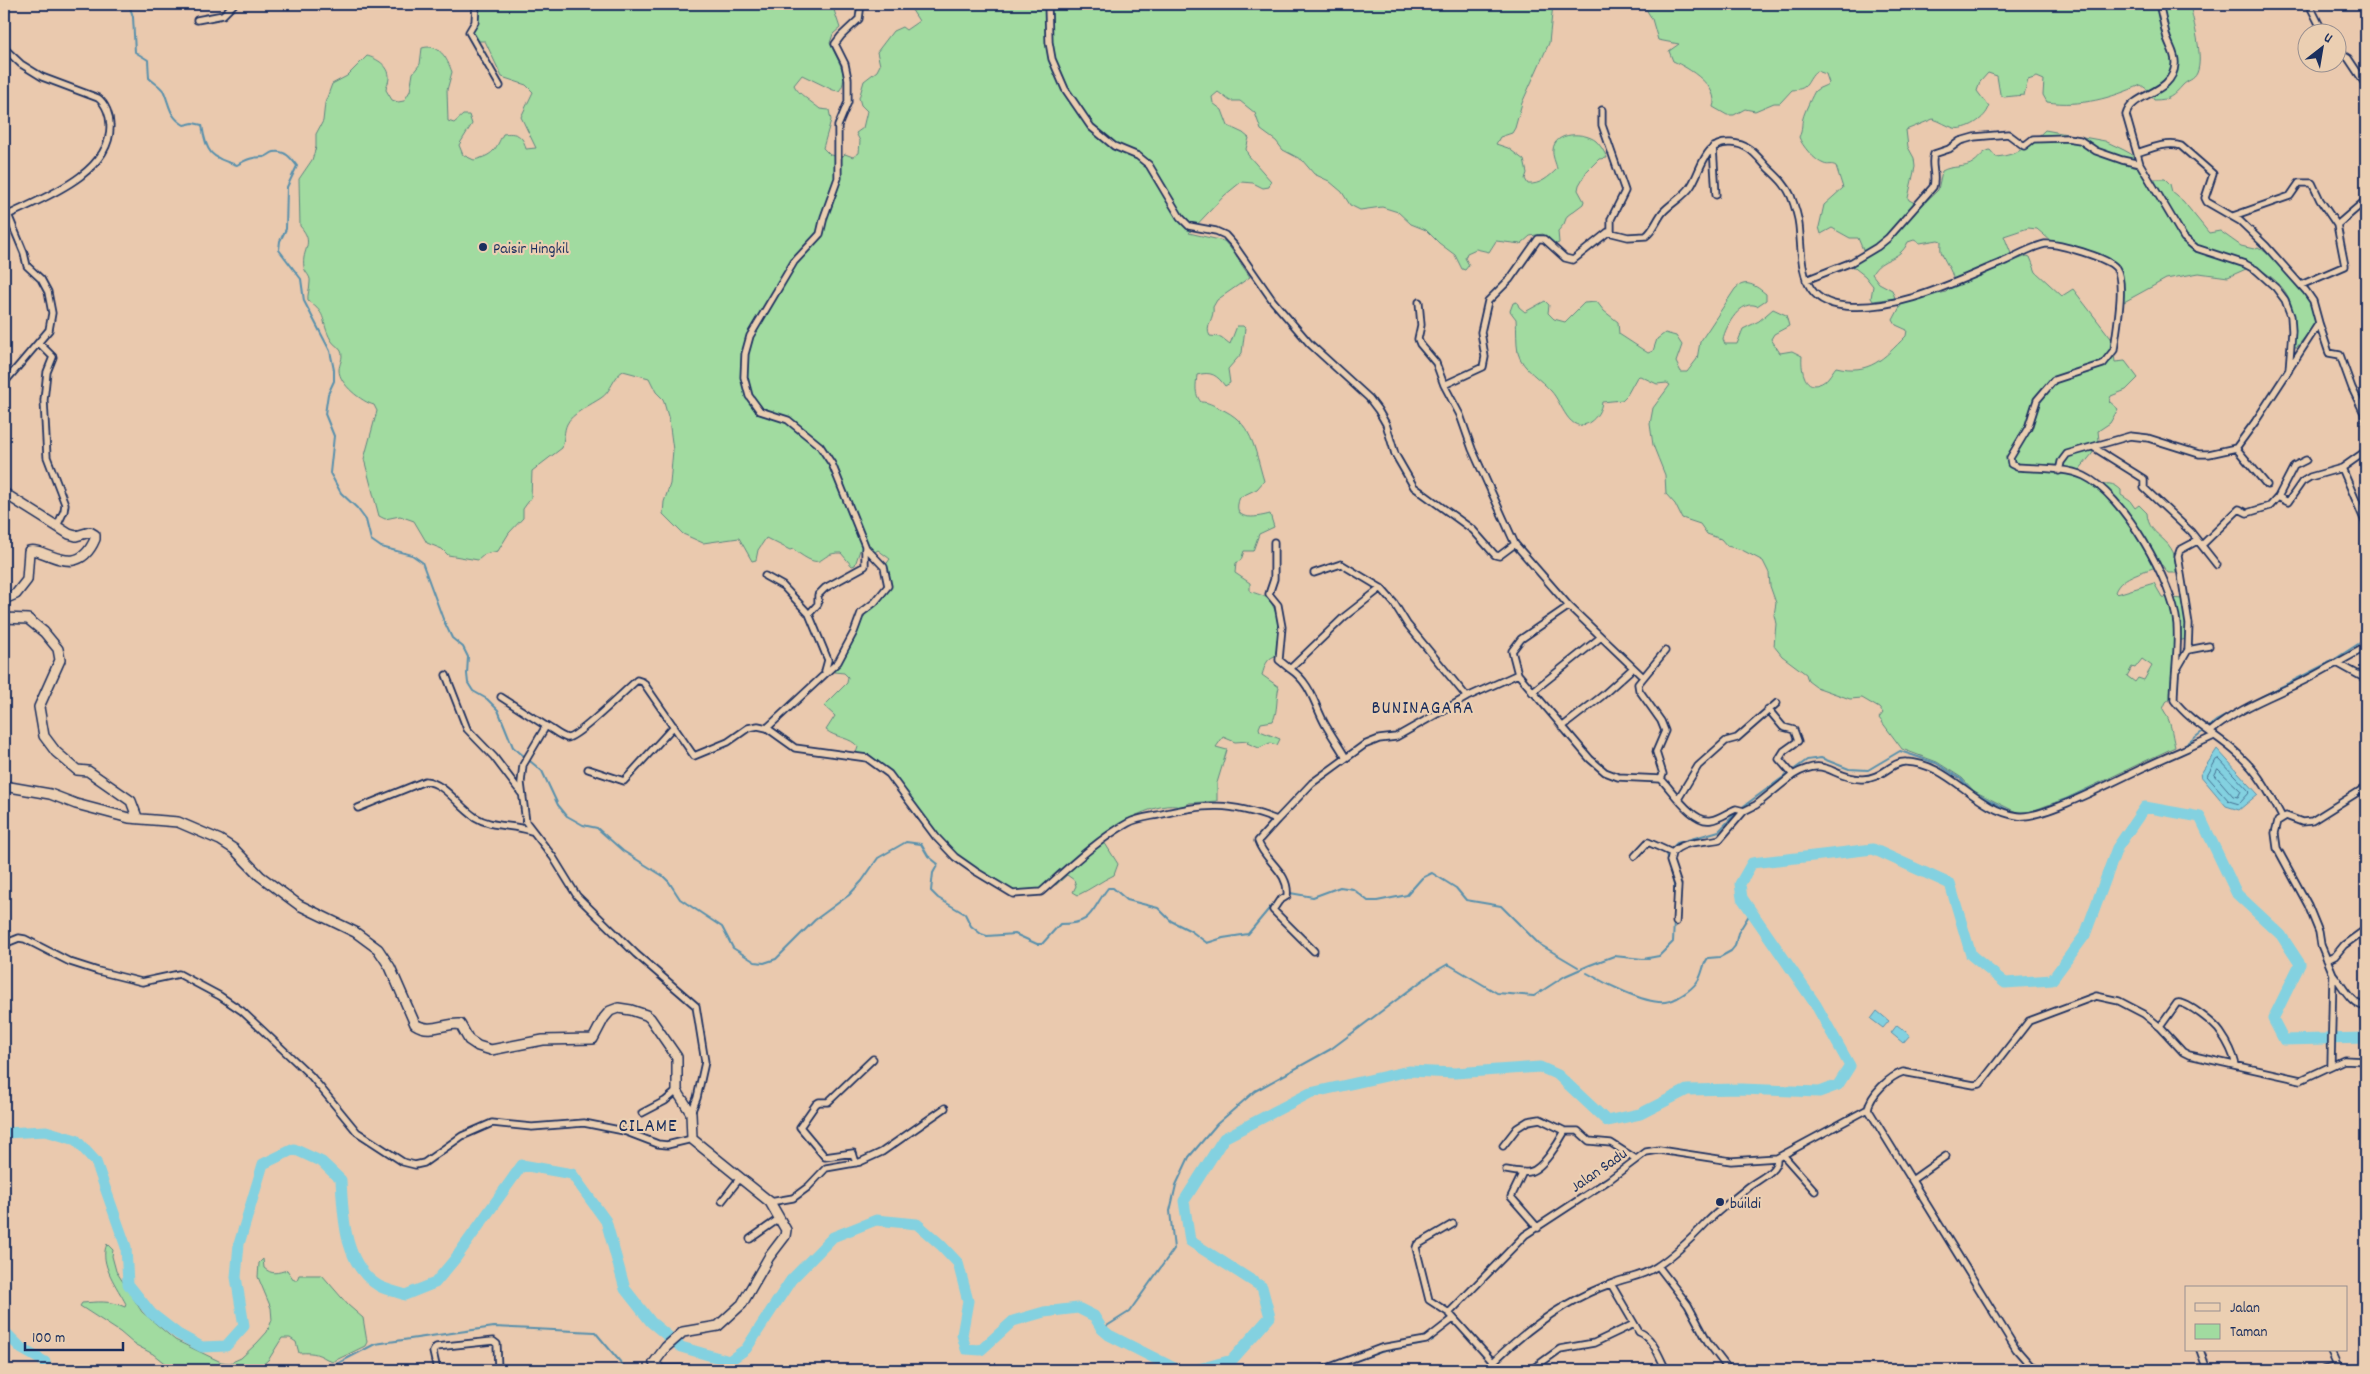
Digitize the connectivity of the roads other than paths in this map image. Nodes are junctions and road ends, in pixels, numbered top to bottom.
1 (234, 4) edge
2 (476, 4) edge
3 (861, 4) edge
4 (1048, 4) edge
5 (2159, 4) edge
6 (2309, 4) edge
7 (197, 20) dead end
8 (2318, 22) edge
9 (4, 48) edge
10 (2348, 58) edge
11 (2366, 85) edge
12 (500, 86) dead end
13 (1602, 110) dead end
14 (1713, 147) junction
15 (2137, 153) junction
16 (2140, 164) junction
17 (1716, 195) dead end
18 (2366, 200) edge
19 (4, 205) edge
20 (8, 215) junction
21 (2233, 216) junction
22 (2337, 225) junction
23 (1611, 231) junction
24 (1806, 280) junction
25 (2301, 285) junction
26 (1419, 302) dead end
27 (2319, 323) junction
28 (39, 343) junction
29 (2289, 370) junction
30 (4, 383) edge
31 (1444, 385) junction
32 (2366, 426) edge
33 (2093, 447) junction
34 (2236, 448) junction
35 (2366, 451) edge
36 (2306, 460) dead end
37 (2342, 468) junction
38 (2059, 471) junction
39 (2267, 485) dead end
40 (4, 493) edge
41 (2278, 497) junction
42 (2366, 524) edge
43 (57, 526) junction
44 (1274, 542) dead end
45 (2200, 543) junction
46 (1515, 544) junction
47 (865, 546) junction
48 (2217, 565) dead end
49 (1314, 573) dead end
50 (765, 576) dead end
51 (1381, 588) junction
52 (4, 599) edge
53 (1569, 606) junction
54 (809, 614) junction
55 (4, 618) edge
56 (1601, 637) junction
57 (2209, 646) dead end
58 (2366, 647) edge
59 (2188, 650) junction
60 (1666, 651) dead end
61 (2338, 663) junction
62 (1633, 668) junction
63 (1290, 669) junction
64 (2177, 669) junction
65 (825, 673) junction
66 (1518, 674) junction
67 (446, 675) dead end
68 (1642, 677) junction
69 (2366, 679) edge
70 (1532, 692) junction
71 (501, 697) dead end
72 (1467, 697) junction
73 (1777, 704) dead end
74 (1768, 709) junction
75 (546, 726) junction
76 (674, 726) junction
77 (1562, 727) junction
78 (767, 728) junction
79 (2211, 733) junction
80 (1346, 758) junction
81 (588, 769) dead end
82 (1792, 772) junction
83 (1661, 779) junction
84 (4, 786) edge
85 (2366, 788) edge
86 (522, 794) junction
87 (1678, 799) junction
88 (358, 808) dead end
89 (1741, 810) junction
90 (137, 817) junction
91 (2282, 818) junction
92 (1278, 820) junction
93 (533, 831) junction
94 (1670, 852) junction
95 (1635, 856) dead end
96 (1676, 922) dead end
97 (2366, 929) edge
98 (4, 944) edge
99 (1314, 951) dead end
100 (2327, 960) junction
101 (2333, 974) junction
102 (2366, 1007) edge
103 (2160, 1027) junction
104 (873, 1059) dead end
105 (2366, 1062) edge
106 (2236, 1064) junction
107 (2332, 1065) junction
108 (677, 1091) junction
109 (945, 1108) dead end
110 (1868, 1109) junction
111 (642, 1113) dead end
112 (691, 1113) junction
113 (1565, 1131) junction
114 (692, 1139) junction
115 (1503, 1146) dead end
116 (1783, 1155) junction
117 (1946, 1156) dead end
118 (1777, 1158) junction
119 (1636, 1159) junction
120 (856, 1163) junction
121 (1506, 1170) dead end
122 (1523, 1172) junction
123 (740, 1178) junction
124 (1912, 1180) junction
125 (1815, 1191) dead end
126 (722, 1201) dead end
127 (770, 1202) junction
128 (780, 1218) junction
129 (1453, 1224) dead end
130 (1538, 1228) junction
131 (750, 1239) dead end
132 (1658, 1266) junction
133 (1611, 1284) junction
134 (1449, 1313) junction
135 (1453, 1319) junction
136 (1634, 1324) junction
137 (2201, 1352) edge
138 (2331, 1352) edge
139 (1493, 1362) junction
140 (2338, 1368) edge
141 (437, 1370) edge
142 (498, 1370) edge
143 (685, 1370) edge
144 (1322, 1370) edge
145 (1500, 1370) edge
146 (1531, 1370) edge
147 (1666, 1370) edge
148 (1729, 1370) edge
149 (2042, 1370) edge
150 (2207, 1370) edge
151 (2324, 1370) edge

1 - 7 street
2 - 12 street
3 - 47 street
4 - 46 street
5 - 15 street
6 - 8 street
9 - 20 street
10 - 11 street
13 - 23 street
14 - 17 street
14 - 23 street
14 - 24 street
15 - 16 street
15 - 21 street
16 - 24 street
16 - 29 street
18 - 22 street
19 - 20 street
20 - 28 street
21 - 22 street
21 - 25 street
22 - 25 street
23 - 31 street
24 - 38 street
25 - 27 street
26 - 31 street
27 - 29 street
27 - 32 street
28 - 30 street
28 - 43 street
29 - 34 street
31 - 46 street
33 - 34 street
33 - 38 street
33 - 45 street
34 - 39 street
35 - 37 street
36 - 41 street
37 - 41 street
37 - 42 street
38 - 64 street
40 - 43 street
41 - 45 street
43 - 52 street
44 - 63 street
45 - 48 street
45 - 59 street
46 - 53 street
47 - 54 street
47 - 65 street
49 - 51 street
50 - 54 street
51 - 63 street
51 - 72 street
53 - 56 street
53 - 66 street
54 - 65 street
55 - 90 street
56 - 62 street
56 - 70 street
57 - 59 street
58 - 61 street
59 - 64 street
60 - 68 street
61 - 69 street
61 - 79 street
62 - 68 street
62 - 77 street
63 - 80 street
64 - 79 street
65 - 78 street
66 - 70 street
66 - 72 street
67 - 86 street
68 - 83 street
70 - 77 street
71 - 75 street
72 - 80 street
73 - 74 street
74 - 82 street
74 - 87 street
75 - 76 street
75 - 86 street
76 - 78 street
76 - 81 street
77 - 83 street
78 - 92 street
79 - 82 street
79 - 91 street
80 - 92 street
82 - 89 street
83 - 87 street
84 - 90 street
85 - 91 street
86 - 93 street
87 - 89 street
88 - 93 street
89 - 94 street
90 - 108 street
91 - 100 street
92 - 99 street
93 - 112 street
94 - 95 street
94 - 96 street
97 - 100 street
98 - 114 street
100 - 101 street
101 - 102 street
101 - 107 street
103 - 106 street
103 - 106 street
103 - 110 street
104 - 120 street
105 - 107 street
106 - 107 street
108 - 111 street
108 - 112 street
109 - 120 street
110 - 116 street, Jalan Sadu
110 - 124 street
112 - 114 street
113 - 115 street
113 - 119 street
113 - 122 street
114 - 123 street
116 - 118 street, Jalan Sadu
116 - 125 street
117 - 124 street
118 - 119 street, Jalan Sadu
118 - 132 street
119 - 130 street, Jalan Sadu
120 - 127 street
121 - 122 street
122 - 130 street
123 - 126 street
123 - 127 street
124 - 149 street
127 - 128 street
128 - 131 street
128 - 143 street
129 - 134 street
130 - 134 street, Jalan Sadu
132 - 133 street
132 - 148 street
133 - 136 street
133 - 139 street
134 - 135 street
135 - 139 street
135 - 144 street
136 - 146 street
136 - 147 street
137 - 150 street
138 - 140 street
139 - 145 street
140 - 151 street
141 - 142 street

